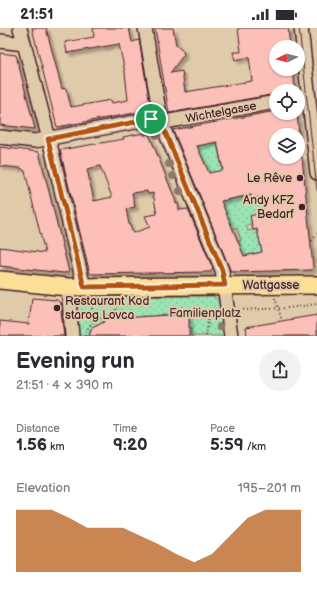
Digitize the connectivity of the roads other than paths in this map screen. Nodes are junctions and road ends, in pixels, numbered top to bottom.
1 (20, 28) edge
2 (145, 28) edge
3 (301, 28) edge
4 (0, 41) edge
5 (24, 44) junction
6 (308, 100) edge
7 (269, 103) edge
8 (161, 122) junction
9 (0, 137) edge
10 (48, 139) junction
11 (317, 172) edge
12 (0, 280) edge
13 (225, 285) junction
14 (317, 285) edge
15 (76, 287) junction
16 (72, 336) edge
17 (231, 336) edge

1 - 5 street
2 - 8 street
3 - 6 street
4 - 5 street
5 - 10 street
6 - 11 street
7 - 8 street, Wichtelgasse
8 - 10 street, Wichtelgasse
8 - 13 street
9 - 10 street, Wichtelgasse
10 - 15 street
12 - 15 main road
13 - 14 main road, Wattgasse
13 - 15 main road
13 - 17 street
15 - 16 street

